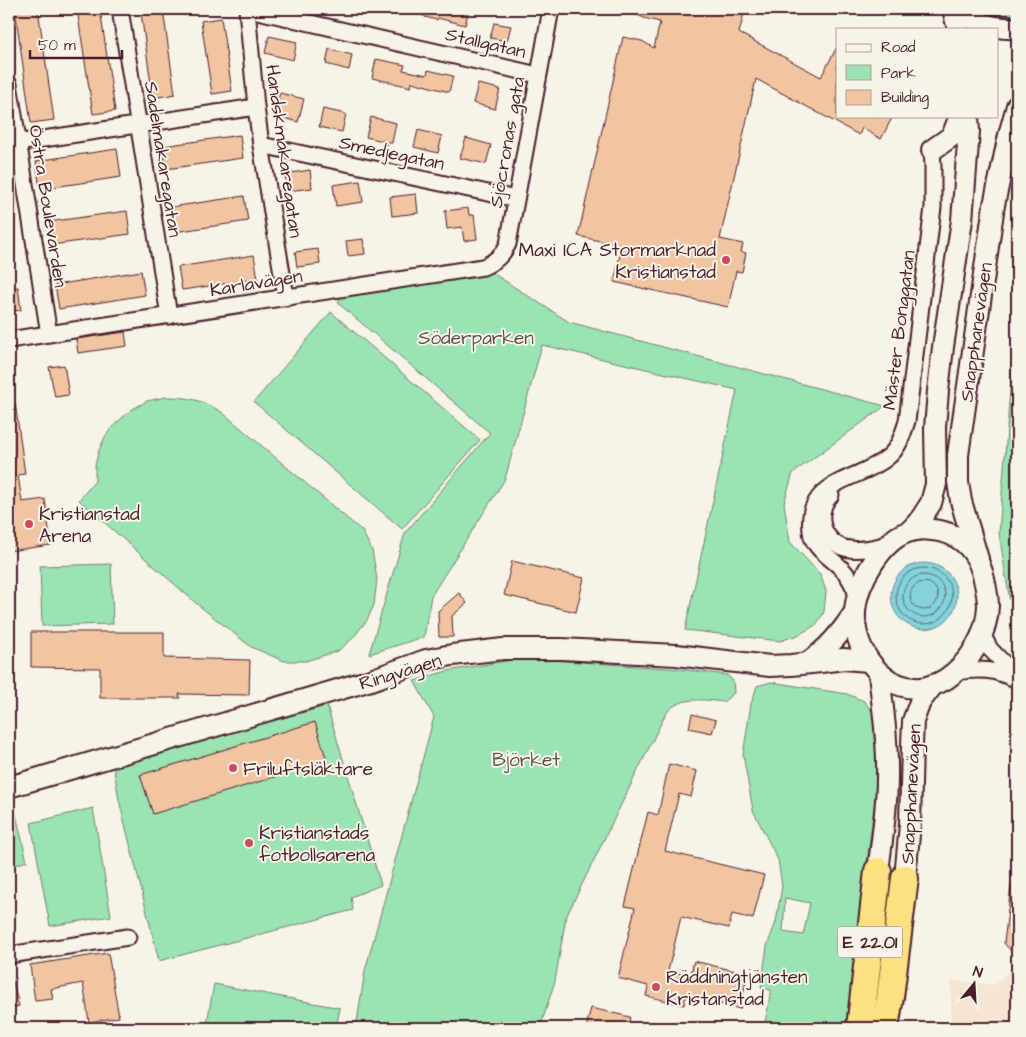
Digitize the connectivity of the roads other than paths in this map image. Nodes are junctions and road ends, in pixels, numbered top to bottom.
1 (120, 9) edge
2 (248, 9) edge
3 (551, 9) edge
4 (953, 9) edge
5 (960, 9) edge
6 (958, 28) edge
7 (1017, 28) edge
8 (538, 75) junction
9 (9, 84) edge
10 (256, 107) junction
11 (1016, 113) edge
12 (959, 118) edge
13 (968, 118) edge
14 (139, 125) junction
15 (14, 144) edge
16 (261, 145) junction
17 (932, 150) joint
18 (516, 199) junction
19 (504, 252) joint
20 (286, 298) junction
21 (169, 316) junction
22 (49, 334) junction
23 (9, 340) edge
24 (841, 482) junction
25 (910, 531) junction
26 (889, 544) junction
27 (978, 559) junction
28 (856, 604) junction
29 (982, 634) junction
30 (805, 664) junction
31 (874, 667) junction
32 (956, 672) junction
33 (1017, 679) edge
34 (932, 685) junction
35 (9, 787) edge
36 (878, 871) joint
37 (905, 878) joint
38 (128, 937) dead end
39 (9, 955) edge
40 (890, 997) junction
41 (860, 1023) edge
42 (885, 1028) edge
43 (889, 1028) edge

1 - 14 street, Sadelmakaregatan
2 - 8 street, Stallgatan
2 - 10 street, Handskmakaregatan
3 - 8 street, Sjöcronas gata
4 - 6 main road
5 - 7 main road
8 - 18 street, Sjöcronas gata
9 - 15 street, Östra Boulevarden
10 - 14 street
10 - 16 street, Handskmakaregatan
11 - 27 main road, Snapphanevägen
12 - 17 main road
13 - 25 main road, Snapphanevägen
14 - 15 street
14 - 21 street, Sadelmakaregatan
15 - 22 street, Östra Boulevarden
16 - 18 street, Smedjegatan
16 - 20 street, Handskmakaregatan
17 - 24 street, Mäster Bonggatan
18 - 19 street, Sjöcronas gata
19 - 20 street, Karlavägen
20 - 21 street, Karlavägen
21 - 22 street, Karlavägen
22 - 23 street, Karlavägen
24 - 26 street, Mäster Bonggatan
24 - 28 street, Mäster Bonggatan
25 - 26 main road
25 - 27 main road
26 - 28 main road
27 - 29 main road
28 - 30 main road
28 - 31 main road
29 - 32 main road
29 - 33 street
30 - 31 main road, Ringvägen
30 - 35 main road, Ringvägen
31 - 34 main road
31 - 36 main road, Snapphanevägen / E 22.01
32 - 33 street
32 - 34 main road
34 - 37 main road, Snapphanevägen / E 22.01
36 - 41 highway, E 22.01
37 - 40 highway, E 22.01
38 - 39 street
40 - 42 highway, E 22.01
40 - 43 highway

